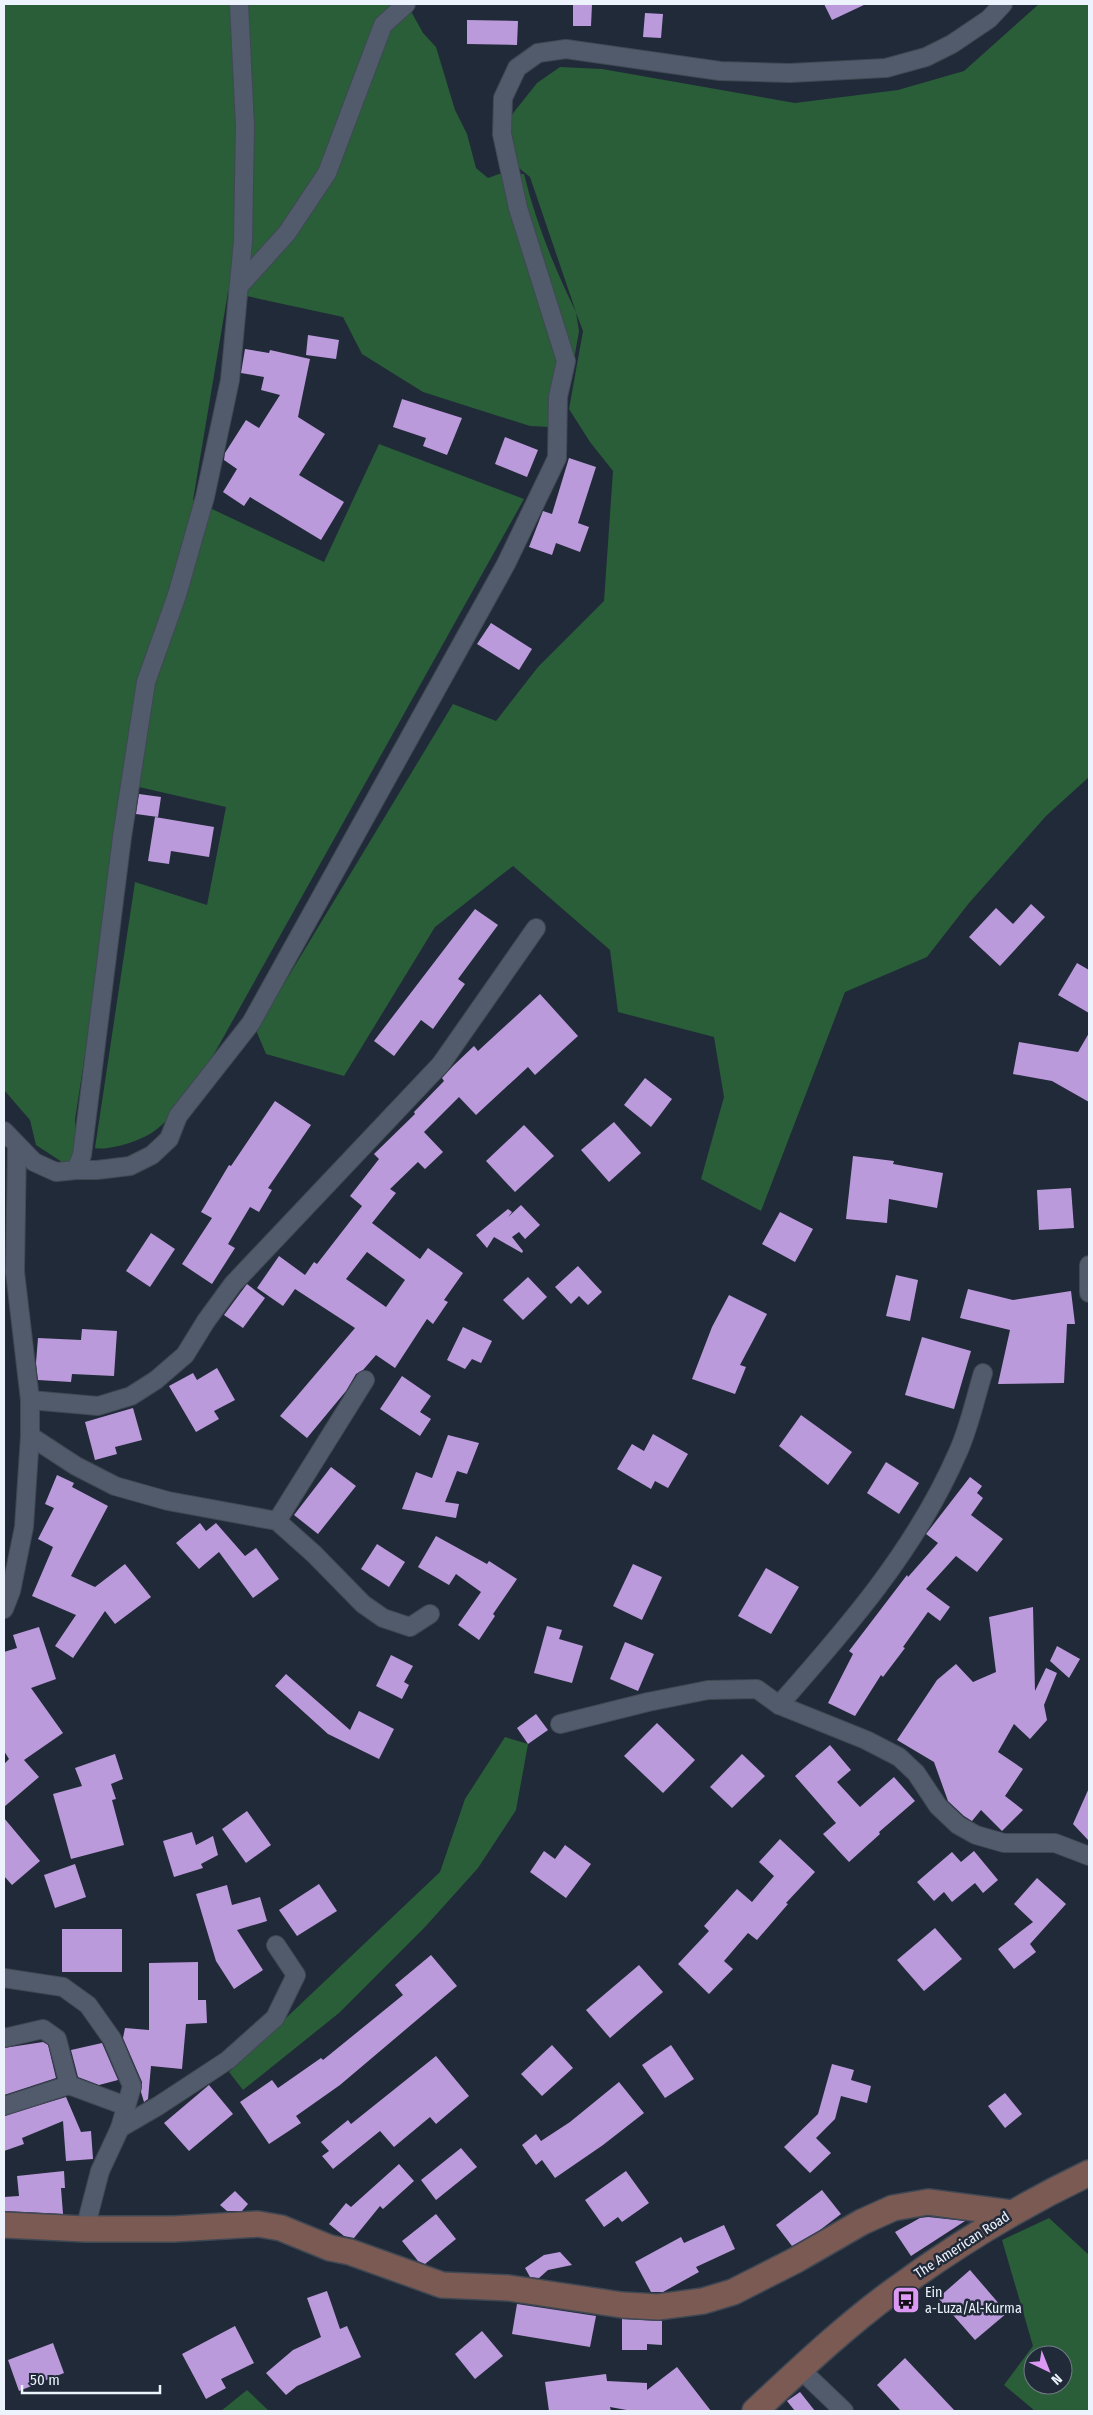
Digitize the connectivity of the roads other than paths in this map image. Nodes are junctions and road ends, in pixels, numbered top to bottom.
1 (239, 4) edge
2 (406, 4) edge
3 (1003, 4) edge
4 (241, 284) junction
5 (536, 928) dead end
6 (4, 1131) edge
7 (18, 1145) junction
8 (76, 1170) junction
9 (1089, 1265) edge
10 (15, 1272) junction
11 (4, 1292) edge
12 (1089, 1292) edge
13 (983, 1373) dead end
14 (365, 1380) dead end
15 (30, 1400) junction
16 (30, 1436) junction
17 (278, 1521) junction
18 (4, 1609) edge
19 (430, 1614) dead end
20 (779, 1705) junction
21 (560, 1724) dead end
22 (1089, 1856) edge
23 (276, 1945) dead end
24 (4, 1978) edge
25 (4, 2038) edge
26 (69, 2085) junction
27 (4, 2106) edge
28 (126, 2106) junction
29 (120, 2128) junction
30 (1089, 2173) edge
31 (1011, 2214) junction
32 (4, 2225) edge
33 (86, 2229) junction
34 (800, 2369) junction
35 (755, 2411) edge
36 (844, 2411) edge

1 - 4 street
2 - 4 street
3 - 8 street
4 - 8 street
5 - 15 street
6 - 7 street
7 - 8 street
7 - 10 street
9 - 12 street
10 - 11 street
10 - 15 street
13 - 20 street
14 - 17 street
15 - 16 street
16 - 17 street
16 - 18 street
17 - 19 street
20 - 21 street
20 - 22 street
23 - 29 street
24 - 28 street
25 - 26 street
26 - 27 street
26 - 28 street
28 - 29 street
29 - 33 street
30 - 31 street, The American Road
31 - 33 street
31 - 34 street, The American Road
32 - 33 street
34 - 35 street, The American Road
34 - 36 street

